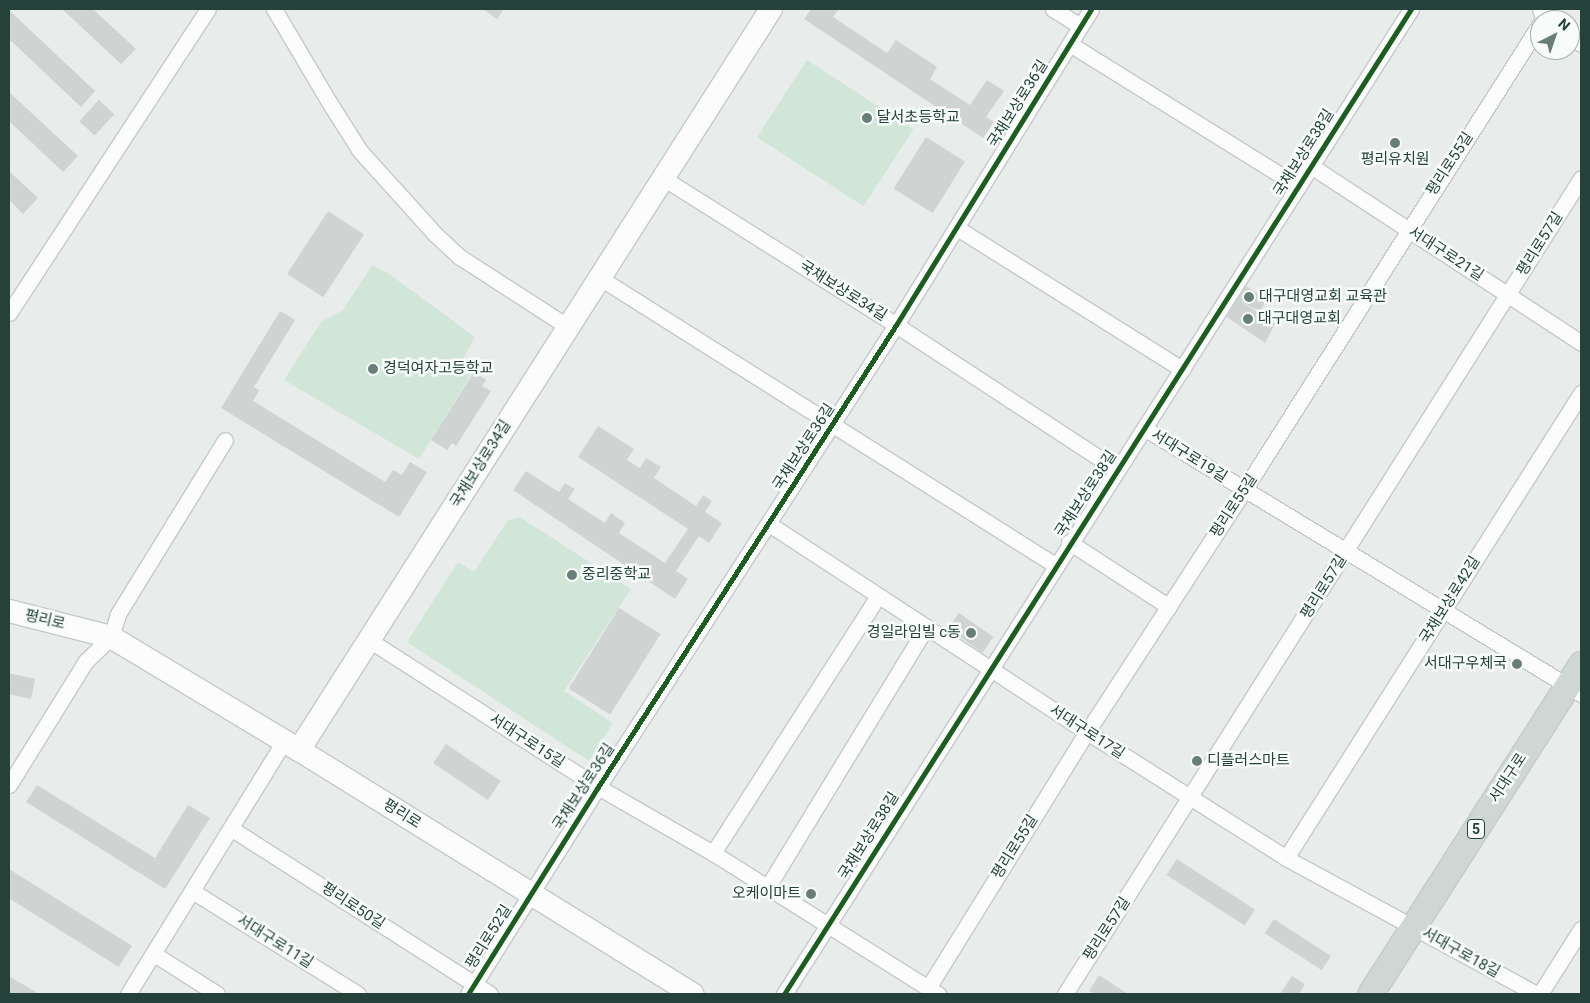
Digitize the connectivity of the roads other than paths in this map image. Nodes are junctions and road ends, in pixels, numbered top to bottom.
1 (208, 9) edge
2 (274, 9) edge
3 (771, 9) edge
4 (1053, 9) edge
5 (1091, 9) edge
6 (1411, 9) edge
7 (1080, 26) junction
8 (1530, 40) edge
9 (1070, 44) junction
10 (1311, 166) junction
11 (663, 178) junction
12 (1581, 178) edge
13 (1298, 186) junction
14 (957, 228) junction
15 (1408, 230) junction
16 (600, 278) junction
17 (1508, 294) junction
18 (9, 313) edge
19 (896, 325) junction
20 (568, 327) junction
21 (1581, 343) edge
22 (1182, 369) junction
23 (1581, 393) edge
24 (833, 424) junction
25 (1144, 428) junction
26 (225, 440) dead end
27 (1116, 469) junction
28 (1244, 490) junction
29 (769, 524) junction
30 (1069, 542) junction
31 (1346, 552) junction
32 (1055, 565) junction
33 (878, 596) junction
34 (1168, 607) junction
35 (9, 611) edge
36 (1444, 611) junction
37 (926, 628) junction
38 (111, 636) junction
39 (369, 640) junction
40 (1581, 664) edge
41 (989, 669) junction
42 (1574, 690) edge
43 (1087, 732) junction
44 (292, 746) junction
45 (9, 785) edge
46 (598, 787) junction
47 (1191, 798) junction
48 (232, 828) junction
49 (713, 853) junction
50 (1286, 858) junction
51 (767, 888) junction
52 (192, 891) junction
53 (531, 894) junction
54 (826, 926) junction
55 (1413, 927) junction
56 (1581, 930) edge
57 (154, 954) junction
58 (471, 989) edge
59 (933, 991) edge
60 (128, 994) edge
61 (217, 994) edge
62 (358, 994) edge
63 (490, 994) edge
64 (692, 994) edge
65 (784, 994) edge
66 (1065, 994) edge
67 (1370, 994) edge
68 (1538, 994) edge

1 - 18 street
2 - 20 street
3 - 11 main road, 국채보상로34길
4 - 7 street
5 - 7 street, 국채보상로36길
6 - 10 street, 국채보상로38길
7 - 9 street, 국채보상로36길
8 - 15 street, 평리로55길
9 - 13 street
9 - 14 street, 국채보상로36길
10 - 13 street, 국채보상로38길
10 - 15 street, 서대구로21길
11 - 16 main road, 국채보상로34길
11 - 19 street, 국채보상로34길
12 - 17 street, 평리로57길
13 - 22 street, 국채보상로38길
14 - 19 street, 국채보상로36길
14 - 22 street
15 - 17 street, 서대구로21길
15 - 28 street, 평리로55길
16 - 20 main road, 국채보상로34길
16 - 24 street
17 - 21 street, 서대구로21길
17 - 31 street, 평리로57길
19 - 24 street, 국채보상로36길
19 - 27 street
20 - 39 main road, 국채보상로34길
22 - 25 street, 국채보상로38길
23 - 36 street, 국채보상로42길
24 - 29 street, 국채보상로36길
24 - 32 street, 국채보상로36길
25 - 27 street, 국채보상로38길
25 - 28 street, 서대구로19길
26 - 38 street
27 - 30 street, 국채보상로38길
28 - 31 street, 서대구로19길
28 - 34 street, 평리로55길
29 - 33 street, 서대구로17길
29 - 46 street, 국채보상로36길
30 - 32 street, 국채보상로38길
30 - 34 street
31 - 36 street, 서대구로19길
31 - 47 street, 평리로57길
32 - 41 street, 국채보상로38길
33 - 37 street, 서대구로17길
33 - 49 street
34 - 43 street, 평리로55길
35 - 38 main road, 평리로
36 - 42 street, 서대구로19길
36 - 50 street, 국채보상로42길
37 - 41 street, 서대구로17길
37 - 51 street
38 - 44 main road, 평리로
38 - 45 street
39 - 44 main road, 국채보상로34길
39 - 46 street, 서대구로15길
40 - 42 main road, 서대구로 / 5
41 - 43 street, 서대구로17길
41 - 54 street, 국채보상로38길
42 - 55 main road, 서대구로 / 5
43 - 47 street, 서대구로17길
43 - 59 street, 평리로55길
44 - 48 street
44 - 53 main road, 평리로
46 - 49 street, 서대구로15길
46 - 53 street, 국채보상로36길
47 - 50 street, 서대구로17길
47 - 66 street, 평리로57길
48 - 52 street
48 - 58 street, 평리로50길
49 - 51 street, 서대구로15길
50 - 55 street, 서대구로17길
51 - 54 street, 서대구로15길
52 - 57 street
52 - 62 street, 서대구로11길
53 - 58 street, 평리로52길
53 - 64 main road, 평리로
54 - 59 street, 서대구로15길
54 - 65 street, 국채보상로38길
55 - 67 main road, 서대구로 / 5
55 - 68 street, 서대구로18길
56 - 68 street
57 - 60 street
57 - 61 street
58 - 63 street, 평리로52길

